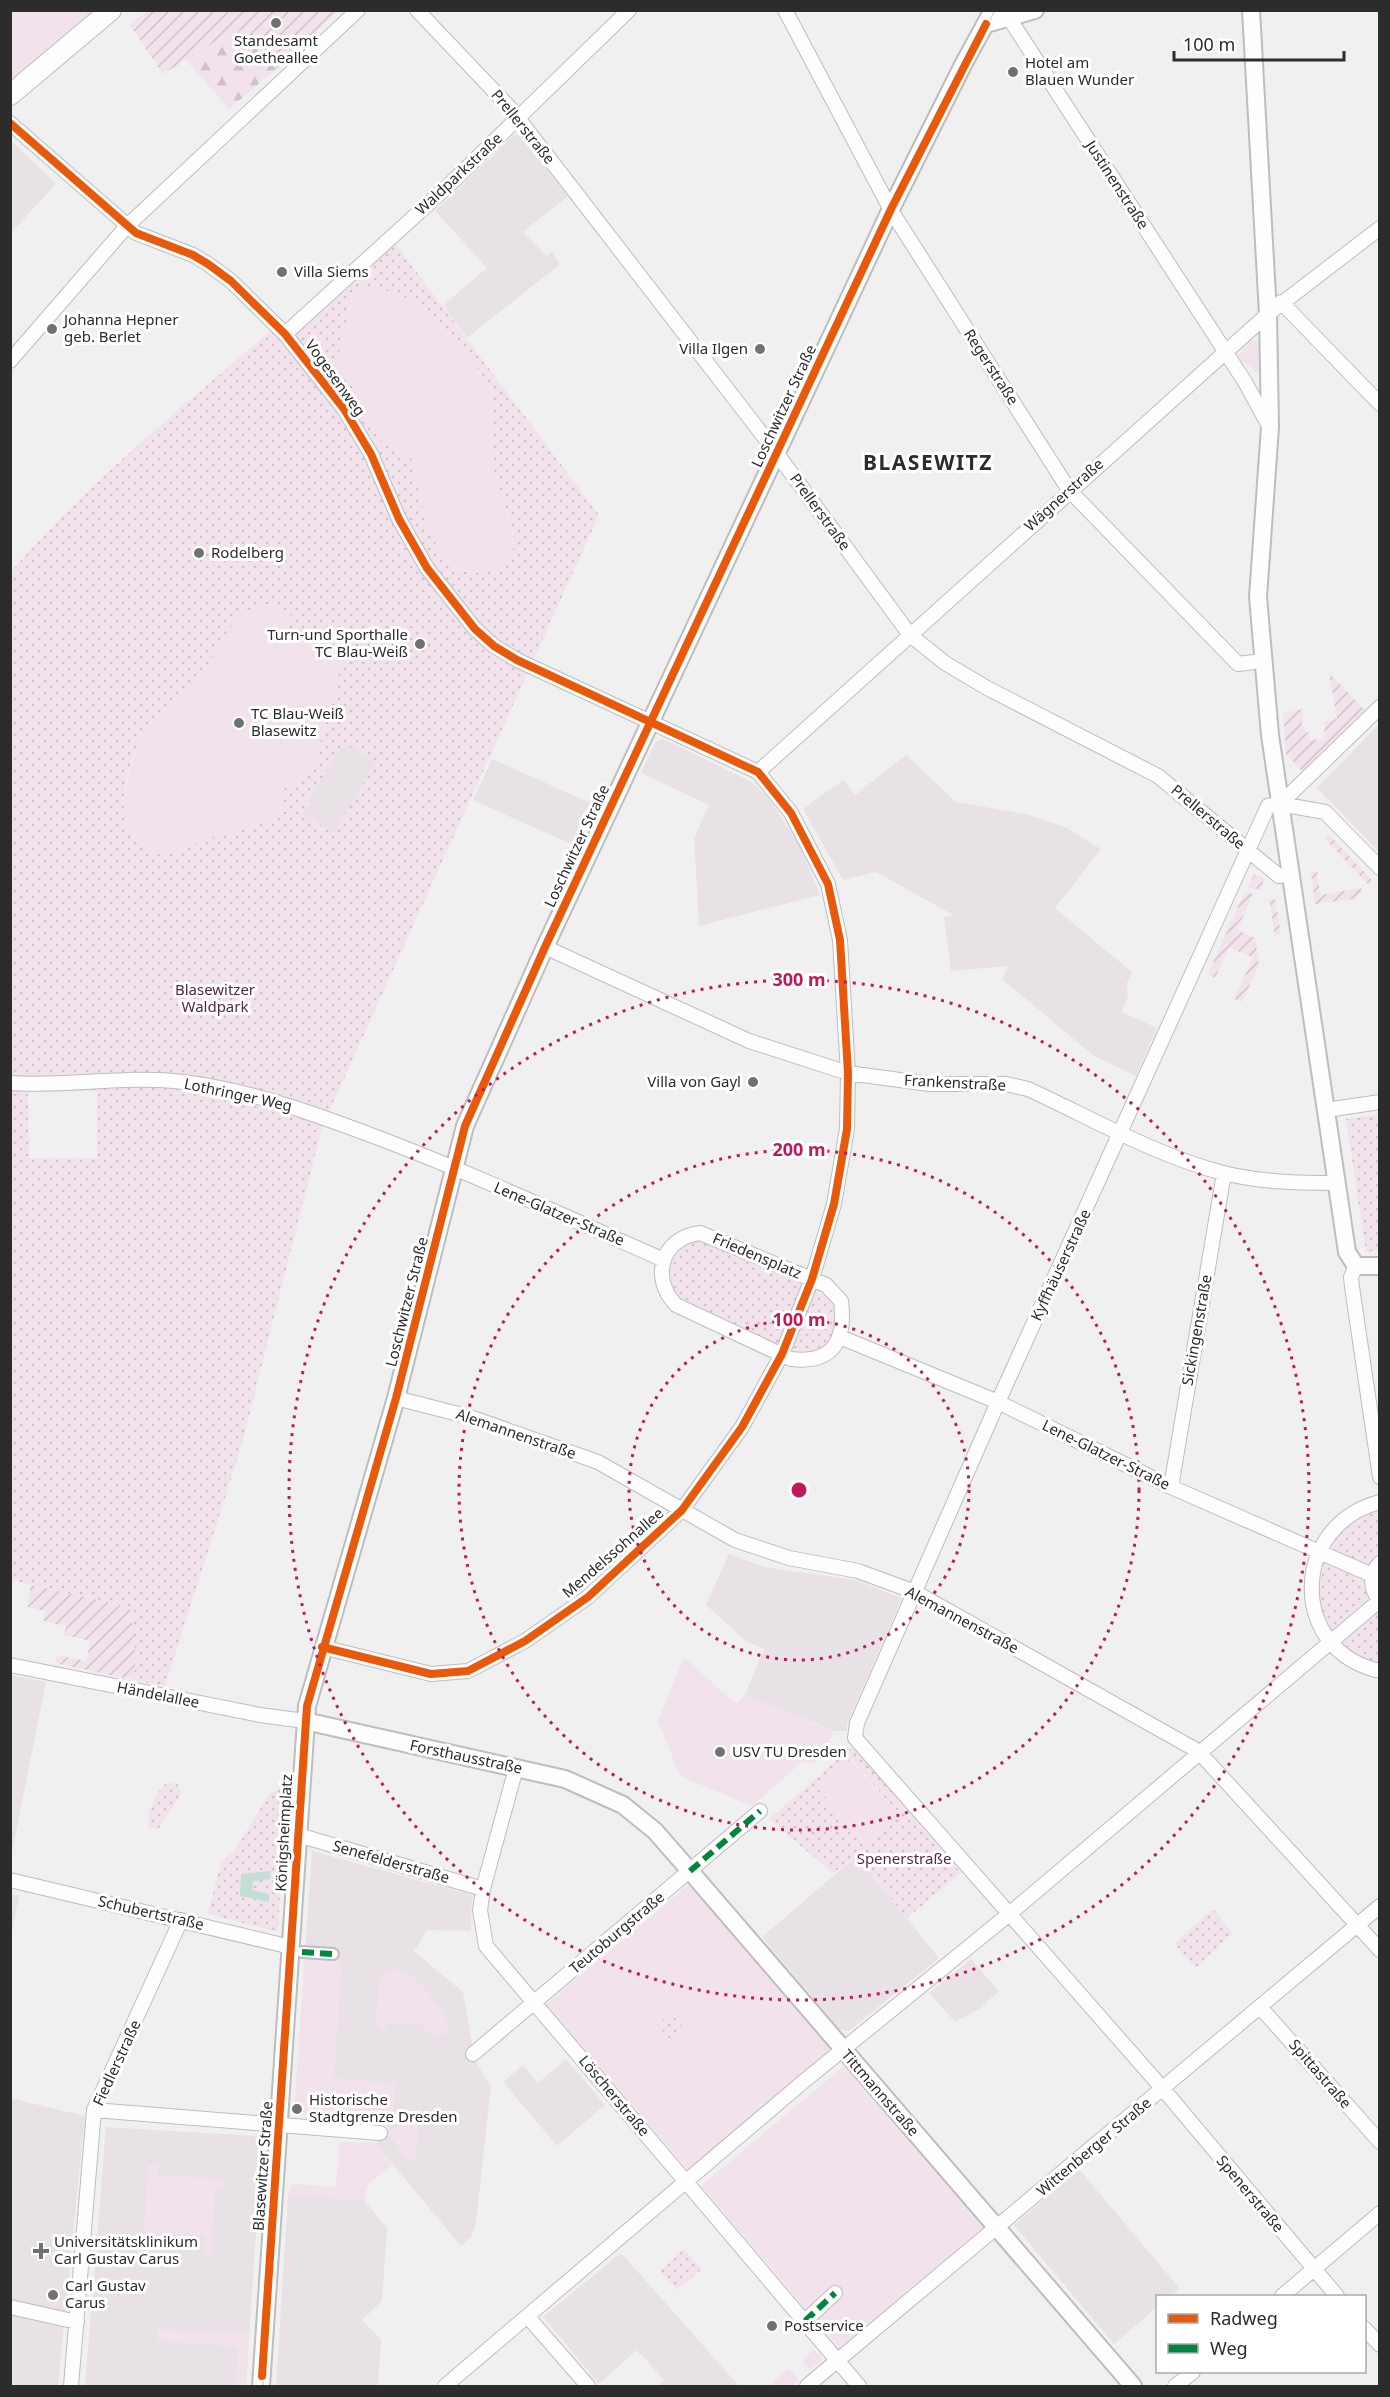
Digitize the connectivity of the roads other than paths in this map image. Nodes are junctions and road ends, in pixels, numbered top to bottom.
1 (111, 10) edge
2 (358, 10) edge
3 (417, 10) edge
4 (630, 10) edge
5 (785, 10) edge
6 (1035, 10) edge
7 (1251, 10) edge
8 (989, 17) edge
9 (1010, 18) junction
10 (10, 95) edge
11 (518, 119) junction
12 (10, 123) edge
13 (891, 209) junction
14 (127, 226) junction
15 (1380, 228) edge
16 (1281, 302) junction
17 (1268, 314) junction
18 (285, 334) junction
19 (1224, 351) junction
20 (10, 361) edge
21 (1380, 404) edge
22 (1270, 427) junction
23 (777, 453) junction
24 (1070, 490) junction
25 (910, 635) junction
26 (1262, 661) junction
27 (1380, 707) edge
28 (650, 722) junction
29 (758, 772) junction
30 (1281, 804) junction
31 (1247, 850) junction
32 (1380, 868) edge
33 (1290, 874) junction
34 (545, 947) junction
35 (848, 1073) junction
36 (10, 1083) edge
37 (1380, 1102) edge
38 (1326, 1110) junction
39 (1122, 1133) junction
40 (454, 1168) junction
41 (1224, 1173) junction
42 (1337, 1183) junction
43 (664, 1260) junction
44 (1356, 1266) junction
45 (1380, 1266) edge
46 (812, 1279) junction
47 (840, 1337) junction
48 (782, 1354) junction
49 (396, 1398) junction
50 (998, 1402) junction
51 (1380, 1477) edge
52 (1171, 1487) junction
53 (1380, 1502) edge
54 (682, 1510) junction
55 (1318, 1551) junction
56 (1380, 1563) edge
57 (1372, 1575) junction
58 (915, 1592) junction
59 (1379, 1601) edge
60 (1330, 1641) junction
61 (322, 1647) junction
62 (10, 1665) edge
63 (1380, 1671) edge
64 (305, 1721) junction
65 (855, 1738) joint
66 (1198, 1751) junction
67 (516, 1768) junction
68 (623, 1804) joint
69 (760, 1811) dead end
70 (298, 1835) junction
71 (690, 1871) junction
72 (10, 1880) edge
73 (483, 1889) junction
74 (1380, 1906) edge
75 (1008, 1915) junction
76 (181, 1920) junction
77 (1358, 1925) junction
78 (296, 1949) junction
79 (1380, 1950) edge
80 (333, 1954) dead end
81 (534, 2003) junction
82 (1260, 2007) junction
83 (842, 2050) junction
84 (473, 2054) dead end
85 (1163, 2089) junction
86 (94, 2110) junction
87 (279, 2125) junction
88 (380, 2133) dead end
89 (1380, 2142) edge
90 (686, 2184) junction
91 (1380, 2213) edge
92 (998, 2228) junction
93 (1313, 2270) junction
94 (835, 2293) dead end
95 (1283, 2295) edge
96 (1336, 2295) edge
97 (10, 2307) edge
98 (528, 2317) junction
99 (804, 2321) junction
100 (77, 2322) junction
101 (1366, 2329) edge
102 (1380, 2345) edge
103 (837, 2361) junction
104 (1192, 2373) edge
105 (71, 2386) edge
106 (261, 2386) edge
107 (445, 2386) edge
108 (588, 2386) edge
109 (807, 2386) edge
110 (859, 2386) edge
111 (1133, 2386) edge
112 (1175, 2386) edge

1 - 10 main road
2 - 14 street
3 - 11 street, Prellerstraße
4 - 11 street, Waldparkstraße
5 - 13 street, Regerstraße
6 - 9 street
7 - 17 street
8 - 9 street
8 - 13 street, Loschwitzer Straße
9 - 19 street, Justinenstraße
11 - 18 street, Waldparkstraße
11 - 23 street, Prellerstraße
12 - 14 street, Vogesenweg
13 - 23 street, Loschwitzer Straße
13 - 24 street, Regerstraße
14 - 18 street, Vogesenweg
14 - 20 street
15 - 16 street, Wägnerstraße
16 - 17 street, Wägnerstraße
16 - 21 street
17 - 19 street, Wägnerstraße
17 - 22 street
18 - 28 street, Vogesenweg
19 - 22 street, Justinenstraße
19 - 24 street, Wägnerstraße
22 - 26 street
23 - 25 street, Prellerstraße
23 - 28 street, Loschwitzer Straße
24 - 25 street, Wägnerstraße
24 - 26 street, Regerstraße
25 - 29 street, Wägnerstraße
25 - 31 street, Prellerstraße
26 - 30 street
27 - 30 street
28 - 29 street
28 - 34 street, Loschwitzer Straße
29 - 35 street
30 - 31 street, Kyffhäuserstraße
30 - 32 street
30 - 33 street
31 - 33 street, Prellerstraße
31 - 39 street, Kyffhäuserstraße
33 - 38 street
34 - 35 street, Frankenstraße
34 - 40 street, Loschwitzer Straße
35 - 39 street, Frankenstraße
35 - 46 street
36 - 40 street, Lothringer Weg
37 - 38 street
38 - 42 street
39 - 41 street, Frankenstraße
39 - 50 street, Kyffhäuserstraße
40 - 43 street, Lene-Glatzer-Straße
40 - 49 street, Loschwitzer Straße
41 - 42 street, Frankenstraße
41 - 52 street, Sickingenstraße
42 - 44 street
43 - 46 street, Friedensplatz
43 - 48 street
44 - 45 street
44 - 51 street
46 - 47 street, Friedensplatz
46 - 48 street, Friedensplatz
47 - 48 street
47 - 50 street, Lene-Glatzer-Straße
48 - 54 street, Mendelssohnallee
49 - 54 street, Alemannenstraße
49 - 61 street, Loschwitzer Straße
50 - 52 street, Lene-Glatzer-Straße
50 - 58 street, Kyffhäuserstraße
52 - 55 street, Lene-Glatzer-Straße
53 - 55 street
54 - 58 street, Alemannenstraße
54 - 61 street, Mendelssohnallee
55 - 57 street, Lene-Glatzer-Straße
55 - 60 street
56 - 57 street
57 - 59 street
58 - 65 street, Kyffhäuserstraße
58 - 66 street, Alemannenstraße
59 - 60 street
60 - 63 street
60 - 66 street
61 - 64 street, Loschwitzer Straße
62 - 64 street, Händelallee
64 - 67 street, Forsthausstraße
64 - 70 street, Königsheimplatz
65 - 75 street, Spenerstraße
66 - 75 street
66 - 77 street, Alemannenstraße
67 - 68 street, Forsthausstraße
67 - 73 street, Löscherstraße
68 - 71 street, Tittmannstraße
69 - 71 street, Teutoburgstraße
70 - 73 street, Senefelderstraße
70 - 78 street, Königsheimplatz
71 - 81 street, Teutoburgstraße
71 - 83 street, Tittmannstraße
72 - 76 street, Schubertstraße
73 - 81 street, Löscherstraße
74 - 77 street, Wittenberger Straße
75 - 83 street
75 - 85 street, Spenerstraße
76 - 78 street, Schubertstraße
76 - 86 street, Fiedlerstraße
77 - 79 street, Alemannenstraße
77 - 82 street, Wittenberger Straße
78 - 80 street
78 - 87 street, Blasewitzer Straße
81 - 84 street, Teutoburgstraße
81 - 90 street, Löscherstraße
82 - 85 street, Wittenberger Straße
82 - 89 street, Spittastraße
83 - 90 street
83 - 92 street, Tittmannstraße
85 - 92 street, Wittenberger Straße
85 - 93 street, Spenerstraße
86 - 87 street
86 - 100 street, Fiedlerstraße
87 - 88 street
87 - 106 street, Blasewitzer Straße
90 - 98 street
90 - 99 street, Löscherstraße
91 - 93 street
92 - 103 street, Wittenberger Straße
92 - 111 street, Tittmannstraße
93 - 95 street
93 - 96 street, Spenerstraße
94 - 99 street
97 - 100 street
98 - 107 street
98 - 108 street
99 - 103 street, Löscherstraße
100 - 105 street, Fiedlerstraße
101 - 102 street
103 - 109 street, Wittenberger Straße
103 - 110 street, Löscherstraße
104 - 112 street

